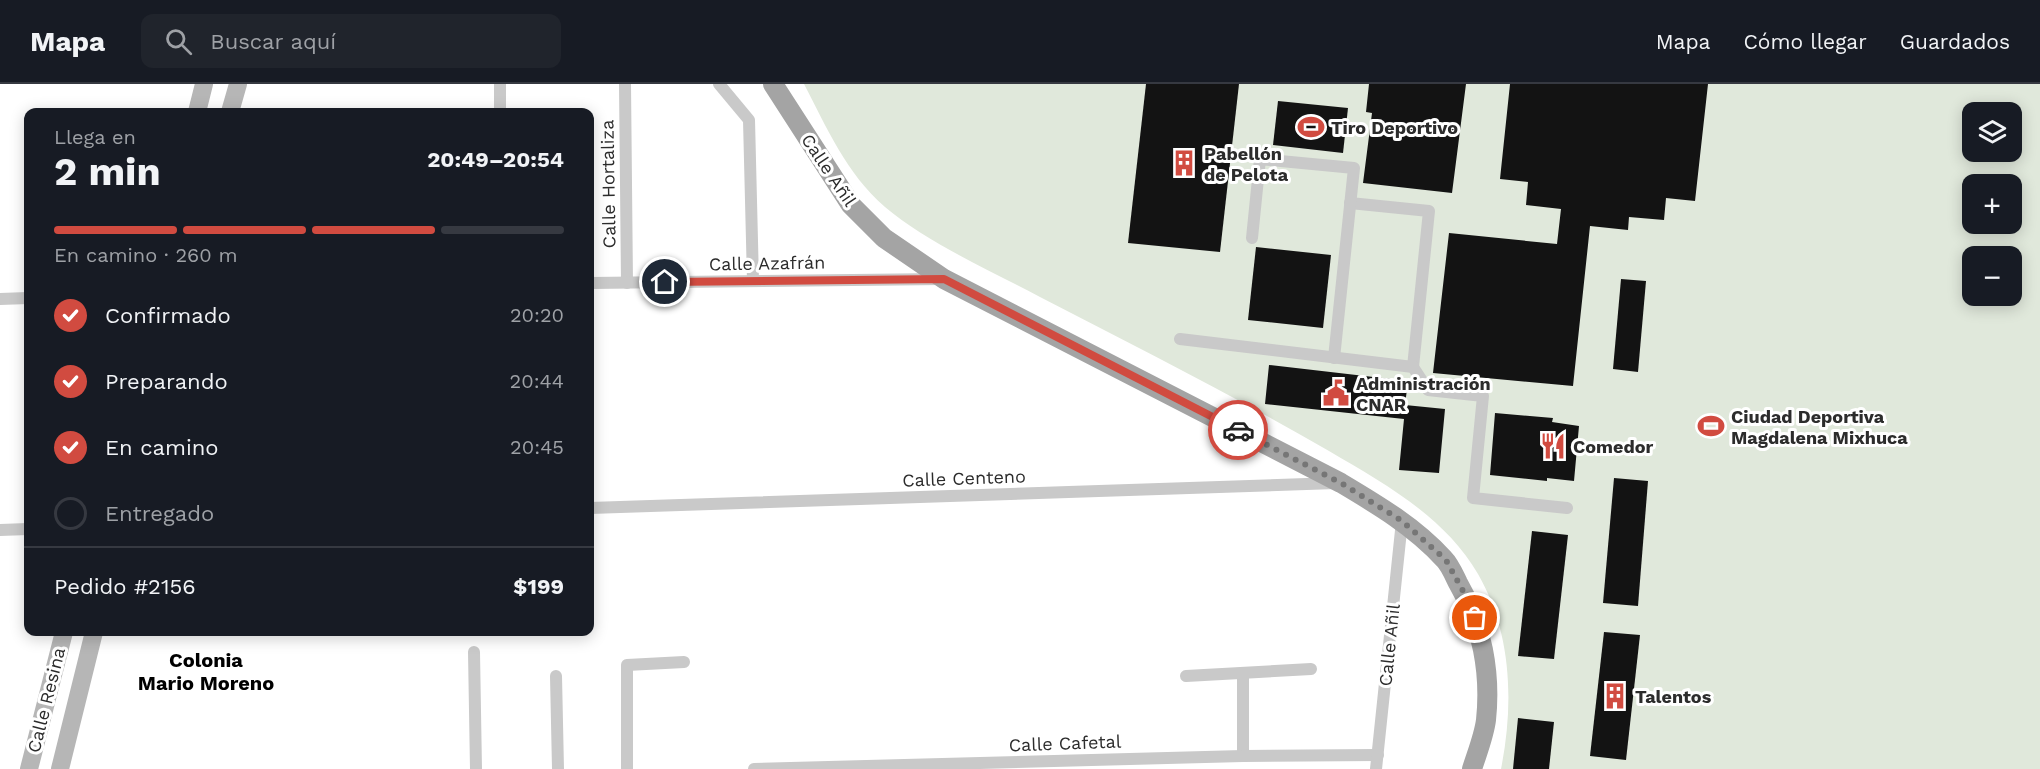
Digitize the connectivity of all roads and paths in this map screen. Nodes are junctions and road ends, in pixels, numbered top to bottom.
1 (204, 84) edge
2 (238, 84) edge
3 (500, 84) edge
4 (625, 84) edge
5 (720, 84) edge
6 (773, 84) edge
7 (198, 108) edge
8 (231, 108) edge
9 (500, 108) edge
10 (1350, 203) junction
11 (1252, 238) dead end
12 (944, 279) junction
13 (753, 281) junction
14 (594, 283) edge
15 (627, 283) junction
16 (24, 298) edge
17 (0, 299) edge
18 (1180, 339) dead end
19 (1334, 357) junction
20 (1413, 367) junction
21 (1341, 483) junction
22 (594, 508) edge
23 (1567, 508) dead end
24 (1402, 521) junction
25 (24, 529) edge
26 (0, 530) edge
27 (63, 636) edge
28 (93, 636) edge
29 (474, 652) dead end
30 (684, 662) dead end
31 (1311, 669) dead end
32 (1243, 673) junction
33 (556, 675) dead end
34 (1186, 676) dead end
35 (1378, 755) junction
36 (1243, 756) junction
37 (979, 766) edge
38 (889, 767) edge
39 (792, 768) edge
40 (29, 769) edge
41 (60, 769) edge
42 (476, 769) edge
43 (558, 769) edge
44 (627, 769) edge
45 (753, 769) edge
46 (1376, 769) edge
47 (1472, 769) edge

1 - 7 street
2 - 8 street
3 - 9 street
4 - 15 street, Calle Hortaliza
5 - 13 street
6 - 12 main road, Calle Añil
10 - 11 street
10 - 19 street
10 - 20 street
12 - 13 street, Calle Azafrán
12 - 21 main road, Calle Añil
13 - 15 street, Calle Azafrán
14 - 15 street, Calle Azafrán
16 - 17 street
18 - 19 street
19 - 20 street
20 - 23 street
21 - 22 street, Calle Centeno
21 - 24 main road, Calle Añil
24 - 35 street, Calle Añil
24 - 47 main road, Calle Añil
25 - 26 street
27 - 40 street, Calle Resina
28 - 41 street, Calle Resina
29 - 42 street
30 - 44 street
31 - 32 street
32 - 34 street
32 - 36 street
33 - 43 street
35 - 36 street, Calle Cafetal
35 - 46 street, Calle Añil
36 - 37 street, Calle Cafetal
37 - 38 street, Calle Cafetal
38 - 39 street, Calle Cafetal
39 - 45 street, Calle Cafetal

